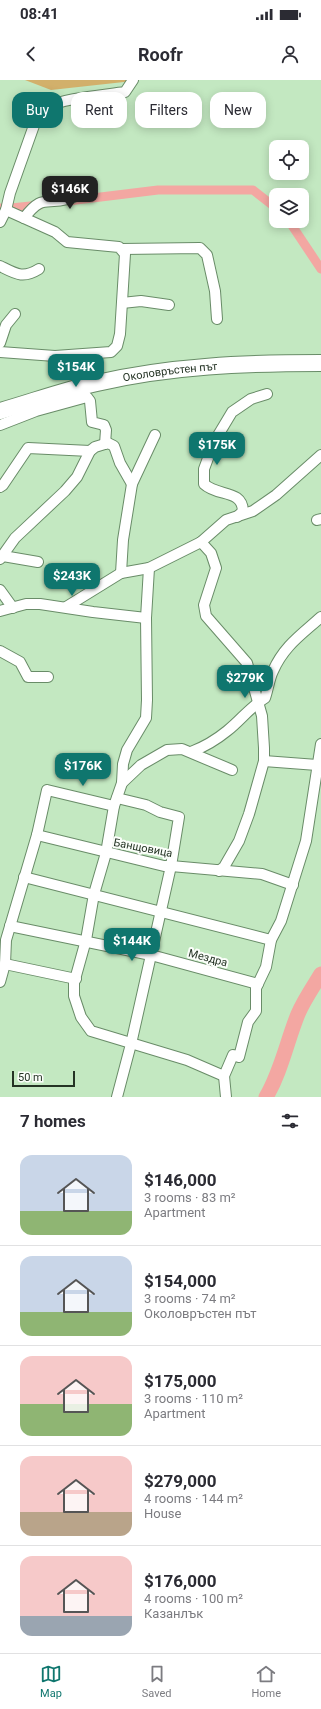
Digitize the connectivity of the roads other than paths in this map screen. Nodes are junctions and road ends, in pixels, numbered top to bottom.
1 (133, 80) edge
2 (90, 186) dead end
3 (6, 210) junction
4 (30, 212) junction
5 (0, 222) edge
6 (122, 249) junction
7 (0, 266) edge
8 (39, 269) dead end
9 (122, 303) junction
10 (169, 305) dead end
11 (15, 314) dead end
12 (216, 319) dead end
13 (0, 343) edge
14 (0, 352) edge
15 (321, 363) edge
16 (267, 394) dead end
17 (0, 411) edge
18 (0, 425) edge
19 (155, 435) dead end
20 (105, 444) junction
21 (90, 451) junction
22 (321, 455) edge
23 (132, 484) junction
24 (0, 487) edge
25 (237, 517) junction
26 (201, 542) junction
27 (1, 558) edge
28 (38, 562) dead end
29 (149, 568) junction
30 (121, 573) junction
31 (0, 590) edge
32 (66, 607) junction
33 (13, 608) junction
34 (0, 611) edge
35 (321, 617) edge
36 (146, 618) junction
37 (0, 651) edge
38 (48, 677) dead end
39 (259, 702) junction
40 (321, 744) edge
41 (191, 752) junction
42 (264, 761) junction
43 (317, 765) junction
44 (232, 770) dead end
45 (122, 783) junction
46 (116, 802) junction
47 (37, 835) junction
48 (106, 853) junction
49 (171, 866) junction
50 (219, 870) junction
51 (24, 877) junction
52 (293, 885) junction
53 (94, 894) junction
54 (160, 911) junction
55 (10, 926) junction
56 (3, 937) edge
57 (86, 940) junction
58 (271, 940) junction
59 (151, 955) junction
60 (5, 964) junction
61 (76, 979) junction
62 (0, 982) edge
63 (258, 984) junction
64 (132, 1044) junction
65 (224, 1076) junction
66 (117, 1097) edge
67 (226, 1097) edge

1 - 3 street
2 - 4 street
3 - 4 street
3 - 5 street
4 - 6 street
6 - 9 street
6 - 12 street
7 - 8 street
9 - 10 street
9 - 14 street
11 - 13 street
15 - 17 main road, Околовръстен път
16 - 25 street
18 - 20 street
19 - 23 street
20 - 21 street
20 - 23 street
21 - 24 street
21 - 27 street
22 - 25 street
23 - 30 street
25 - 26 street
26 - 29 street
26 - 39 street
27 - 28 street
29 - 30 street
29 - 36 street
30 - 32 street
31 - 33 street
32 - 33 street
32 - 36 street
33 - 34 street
35 - 39 street
36 - 45 street
37 - 38 street
39 - 41 street
39 - 42 street
40 - 43 street
41 - 44 street
41 - 45 street
42 - 43 street
42 - 50 street
43 - 52 street
45 - 46 street
46 - 47 street
46 - 48 street
46 - 49 street
47 - 48 street, Банщовица
47 - 51 street
48 - 49 street, Банщовица
48 - 53 street
49 - 50 street, Банщовица
49 - 54 street
50 - 52 street, Банщовица
51 - 53 street
51 - 55 street
52 - 58 street
53 - 54 street
53 - 57 street
54 - 58 street
54 - 59 street
55 - 56 street
55 - 57 street, Мездра
56 - 60 street
57 - 59 street, Мездра
57 - 61 street
58 - 63 street
59 - 63 street, Мездра
59 - 64 street
60 - 61 street
60 - 62 street
61 - 64 street
63 - 65 street
64 - 65 street
64 - 66 street
65 - 67 street

